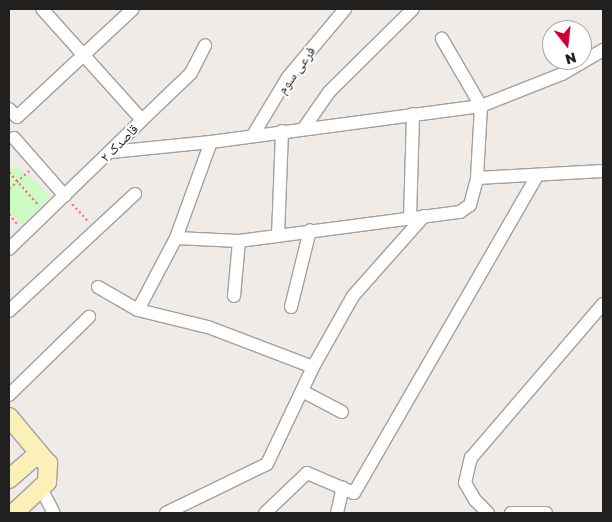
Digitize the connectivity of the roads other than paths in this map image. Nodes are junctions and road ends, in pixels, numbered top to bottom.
1 (42, 9) edge
2 (134, 9) edge
3 (345, 9) edge
4 (413, 9) edge
5 (442, 39) dead end
6 (205, 45) dead end
7 (603, 50) edge
8 (84, 56) junction
9 (481, 106) junction
10 (13, 113) edge
11 (413, 114) junction
12 (142, 120) junction
13 (304, 128) junction
14 (282, 131) junction
15 (254, 135) junction
16 (12, 141) edge
17 (211, 142) junction
18 (111, 152) junction
19 (603, 171) edge
20 (537, 176) junction
21 (477, 178) junction
22 (135, 194) dead end
23 (65, 196) junction
24 (424, 216) junction
25 (410, 218) junction
26 (310, 230) junction
27 (278, 236) junction
28 (176, 238) junction
29 (239, 241) junction
30 (9, 249) edge
31 (98, 287) dead end
32 (234, 296) dead end
33 (603, 304) edge
34 (291, 308) dead end
35 (138, 310) junction
36 (9, 311) edge
37 (89, 316) dead end
38 (313, 368) junction
39 (302, 391) junction
40 (9, 395) edge
41 (342, 412) dead end
42 (9, 417) edge
43 (44, 459) junction
44 (9, 479) edge
45 (41, 488) junction
46 (342, 488) junction
47 (14, 513) edge
48 (54, 513) edge
49 (166, 513) edge
50 (265, 513) edge
51 (337, 513) edge
52 (488, 513) edge
53 (511, 513) edge
54 (546, 513) edge

1 - 8 street, قاصدک ۲
2 - 8 street
3 - 15 street, فرعی سوم
4 - 13 street
5 - 9 street
6 - 12 street
7 - 9 street
8 - 10 street
8 - 12 street, قاصدک ۲
9 - 11 street
9 - 21 street
10 - 16 street
11 - 13 street
11 - 25 street
12 - 18 street, قاصدک ۲
13 - 14 street
14 - 15 street
14 - 27 street
15 - 17 street
16 - 23 street
17 - 18 street
17 - 28 street
18 - 23 street, قاصدک ۲
19 - 20 street
20 - 21 street
20 - 46 street
21 - 24 street
22 - 36 street
23 - 30 street, قاصدک ۲
24 - 25 street
24 - 38 street
25 - 26 street
26 - 27 street
26 - 34 street
27 - 29 street
28 - 29 street
28 - 35 street
29 - 32 street
31 - 35 street
33 - 52 street
35 - 38 street
37 - 40 street
38 - 39 street
39 - 41 street
39 - 49 street
42 - 43 main road
43 - 44 main road
43 - 45 main road
45 - 47 main road
45 - 48 street
46 - 50 street
46 - 51 street
53 - 54 street

